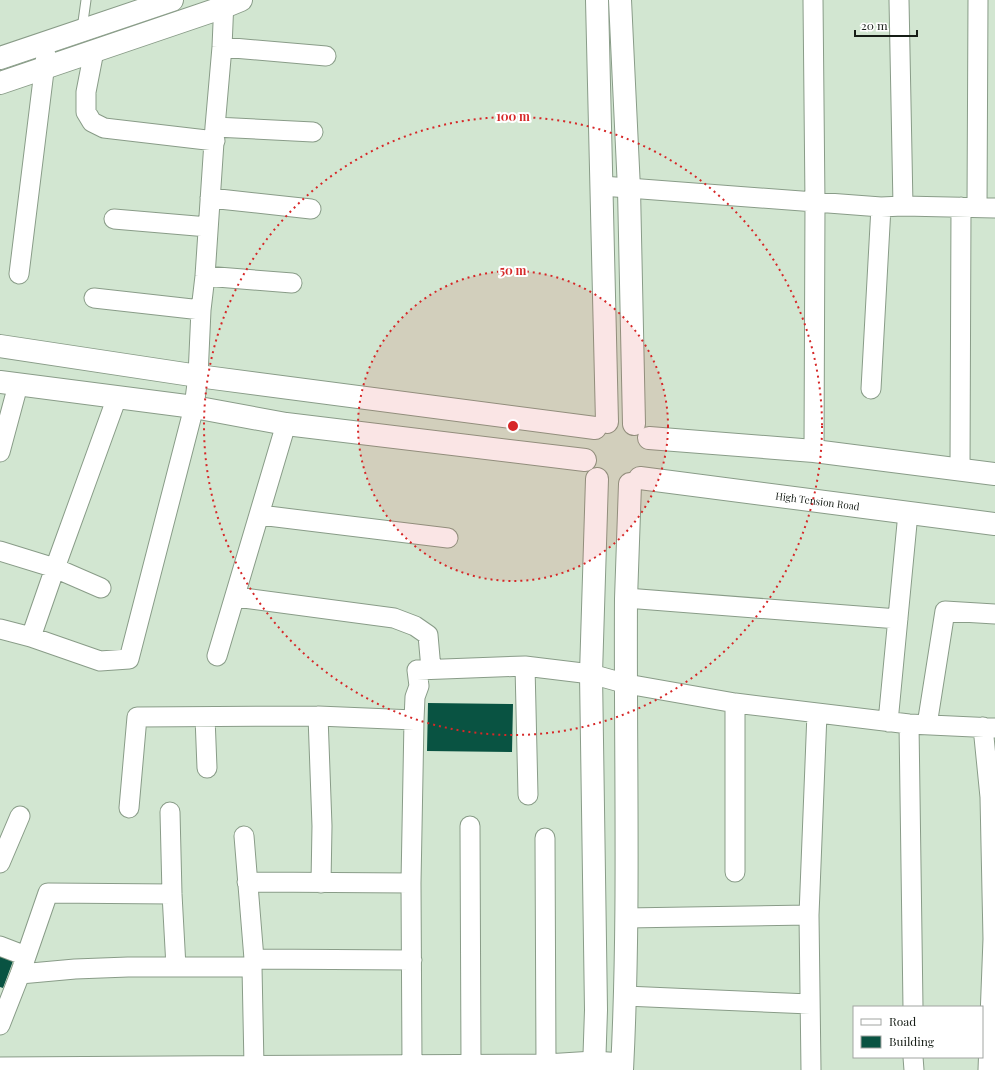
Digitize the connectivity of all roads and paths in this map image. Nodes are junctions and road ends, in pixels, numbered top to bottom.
1 (86, 0) edge
2 (172, 0) edge
3 (597, 0) edge
4 (620, 0) edge
5 (813, 0) edge
6 (899, 0) edge
7 (978, 0) edge
8 (230, 2) edge
9 (82, 31) junction
10 (48, 43) junction
11 (222, 47) junction
12 (94, 52) junction
13 (326, 56) dead end
14 (0, 58) edge
15 (45, 68) junction
16 (0, 83) edge
17 (313, 132) dead end
18 (215, 134) junction
19 (602, 186) junction
20 (629, 189) junction
21 (210, 198) junction
22 (815, 203) junction
23 (903, 206) junction
24 (881, 207) junction
25 (978, 208) edge
26 (310, 209) dead end
27 (114, 219) dead end
28 (208, 227) junction
29 (19, 274) dead end
30 (205, 276) junction
31 (292, 283) dead end
32 (94, 298) dead end
33 (200, 310) junction
34 (0, 346) edge
35 (198, 376) junction
36 (9, 384) edge
37 (871, 389) dead end
38 (117, 397) junction
39 (194, 407) junction
40 (286, 424) junction
41 (601, 425) junction
42 (641, 431) junction
43 (814, 451) junction
44 (0, 452) edge
45 (585, 460) junction
46 (960, 470) junction
47 (995, 474) edge
48 (598, 479) junction
49 (635, 481) junction
50 (908, 513) junction
51 (260, 514) junction
52 (995, 524) edge
53 (448, 538) dead end
54 (0, 551) edge
55 (55, 568) junction
56 (101, 588) dead end
57 (236, 597) junction
58 (626, 598) junction
59 (995, 614) edge
60 (898, 619) junction
61 (0, 630) edge
62 (31, 637) junction
63 (218, 656) dead end
64 (526, 666) junction
65 (431, 668) junction
66 (591, 674) junction
67 (627, 684) junction
68 (735, 703) junction
69 (817, 713) junction
70 (318, 716) junction
71 (205, 717) junction
72 (414, 720) junction
73 (888, 722) junction
74 (918, 725) junction
75 (989, 728) edge
76 (207, 768) dead end
77 (528, 795) dead end
78 (992, 797) edge
79 (129, 808) dead end
80 (170, 812) dead end
81 (20, 816) dead end
82 (470, 826) dead end
83 (244, 836) dead end
84 (546, 838) dead end
85 (0, 863) edge
86 (993, 868) edge
87 (735, 872) dead end
88 (248, 882) junction
89 (321, 883) junction
90 (411, 883) junction
91 (172, 894) junction
92 (809, 915) junction
93 (626, 918) junction
94 (994, 939) edge
95 (0, 946) edge
96 (412, 960) junction
97 (253, 963) junction
98 (23, 965) junction
99 (176, 967) junction
100 (625, 996) junction
101 (810, 1004) junction
102 (913, 1006) edge
103 (0, 1025) edge
104 (913, 1058) edge
105 (471, 1064) junction
106 (546, 1064) junction
107 (412, 1065) junction
108 (254, 1066) junction
109 (594, 1066) edge
110 (622, 1066) edge
111 (0, 1067) edge
112 (505, 1067) edge
113 (90, 1068) edge
114 (295, 1068) edge
115 (810, 1070) edge
116 (914, 1070) edge
117 (988, 1070) edge

1 - 9 lane
2 - 9 street
3 - 19 street
4 - 20 street
5 - 22 street
6 - 23 street
7 - 25 street
8 - 11 street
8 - 12 street
9 - 10 street
10 - 14 street
10 - 15 street
11 - 13 street
11 - 18 street
12 - 15 street
12 - 18 street
15 - 16 street
15 - 29 street
17 - 18 street
18 - 21 street
19 - 20 street
19 - 41 street
20 - 22 street
20 - 42 street
21 - 26 street
21 - 28 street
22 - 24 street
22 - 43 street
23 - 24 street
23 - 25 street
24 - 37 street
25 - 46 street
27 - 28 street
28 - 30 street
30 - 31 street
30 - 33 street
32 - 33 street
33 - 35 street
34 - 35 street
35 - 39 street
35 - 41 street
36 - 38 street
36 - 44 street
38 - 39 street
38 - 55 street
39 - 40 street
39 - 62 street
40 - 45 street
40 - 51 street
41 - 42 street
41 - 45 street
42 - 43 street
42 - 49 street
43 - 46 street
45 - 48 street
46 - 47 street
48 - 49 street
48 - 66 street
49 - 50 street, High Tension Road
49 - 58 street
50 - 52 street, High Tension Road
50 - 60 street
51 - 53 street
51 - 57 street
54 - 55 street
55 - 56 street
55 - 62 street
57 - 63 street
57 - 65 street
58 - 60 street
58 - 67 street
59 - 74 street
60 - 73 street
61 - 62 street
64 - 65 street
64 - 66 street
64 - 77 street
65 - 72 street
66 - 67 street
66 - 109 street
67 - 68 street
67 - 93 street
68 - 69 street
68 - 87 street
69 - 73 street
69 - 92 street
70 - 71 street
70 - 72 street
70 - 89 street
71 - 76 street
71 - 79 street
72 - 90 street
73 - 74 street
74 - 75 street
74 - 102 street
75 - 78 street
78 - 86 street
80 - 91 street
81 - 85 street
82 - 105 street
83 - 88 street
84 - 106 street
86 - 94 street
88 - 89 street
88 - 97 street
89 - 90 street
90 - 96 street
91 - 98 street
91 - 99 street
92 - 93 street
92 - 101 street
93 - 100 street
94 - 117 street
95 - 98 street
96 - 97 street
96 - 107 street
97 - 99 street
97 - 108 street
98 - 99 street
98 - 103 street
100 - 101 street
100 - 110 street
101 - 115 street
104 - 116 street
105 - 107 street
105 - 112 street
106 - 109 street
106 - 112 street
107 - 114 street
108 - 113 street
108 - 114 street
109 - 110 street
111 - 113 street

